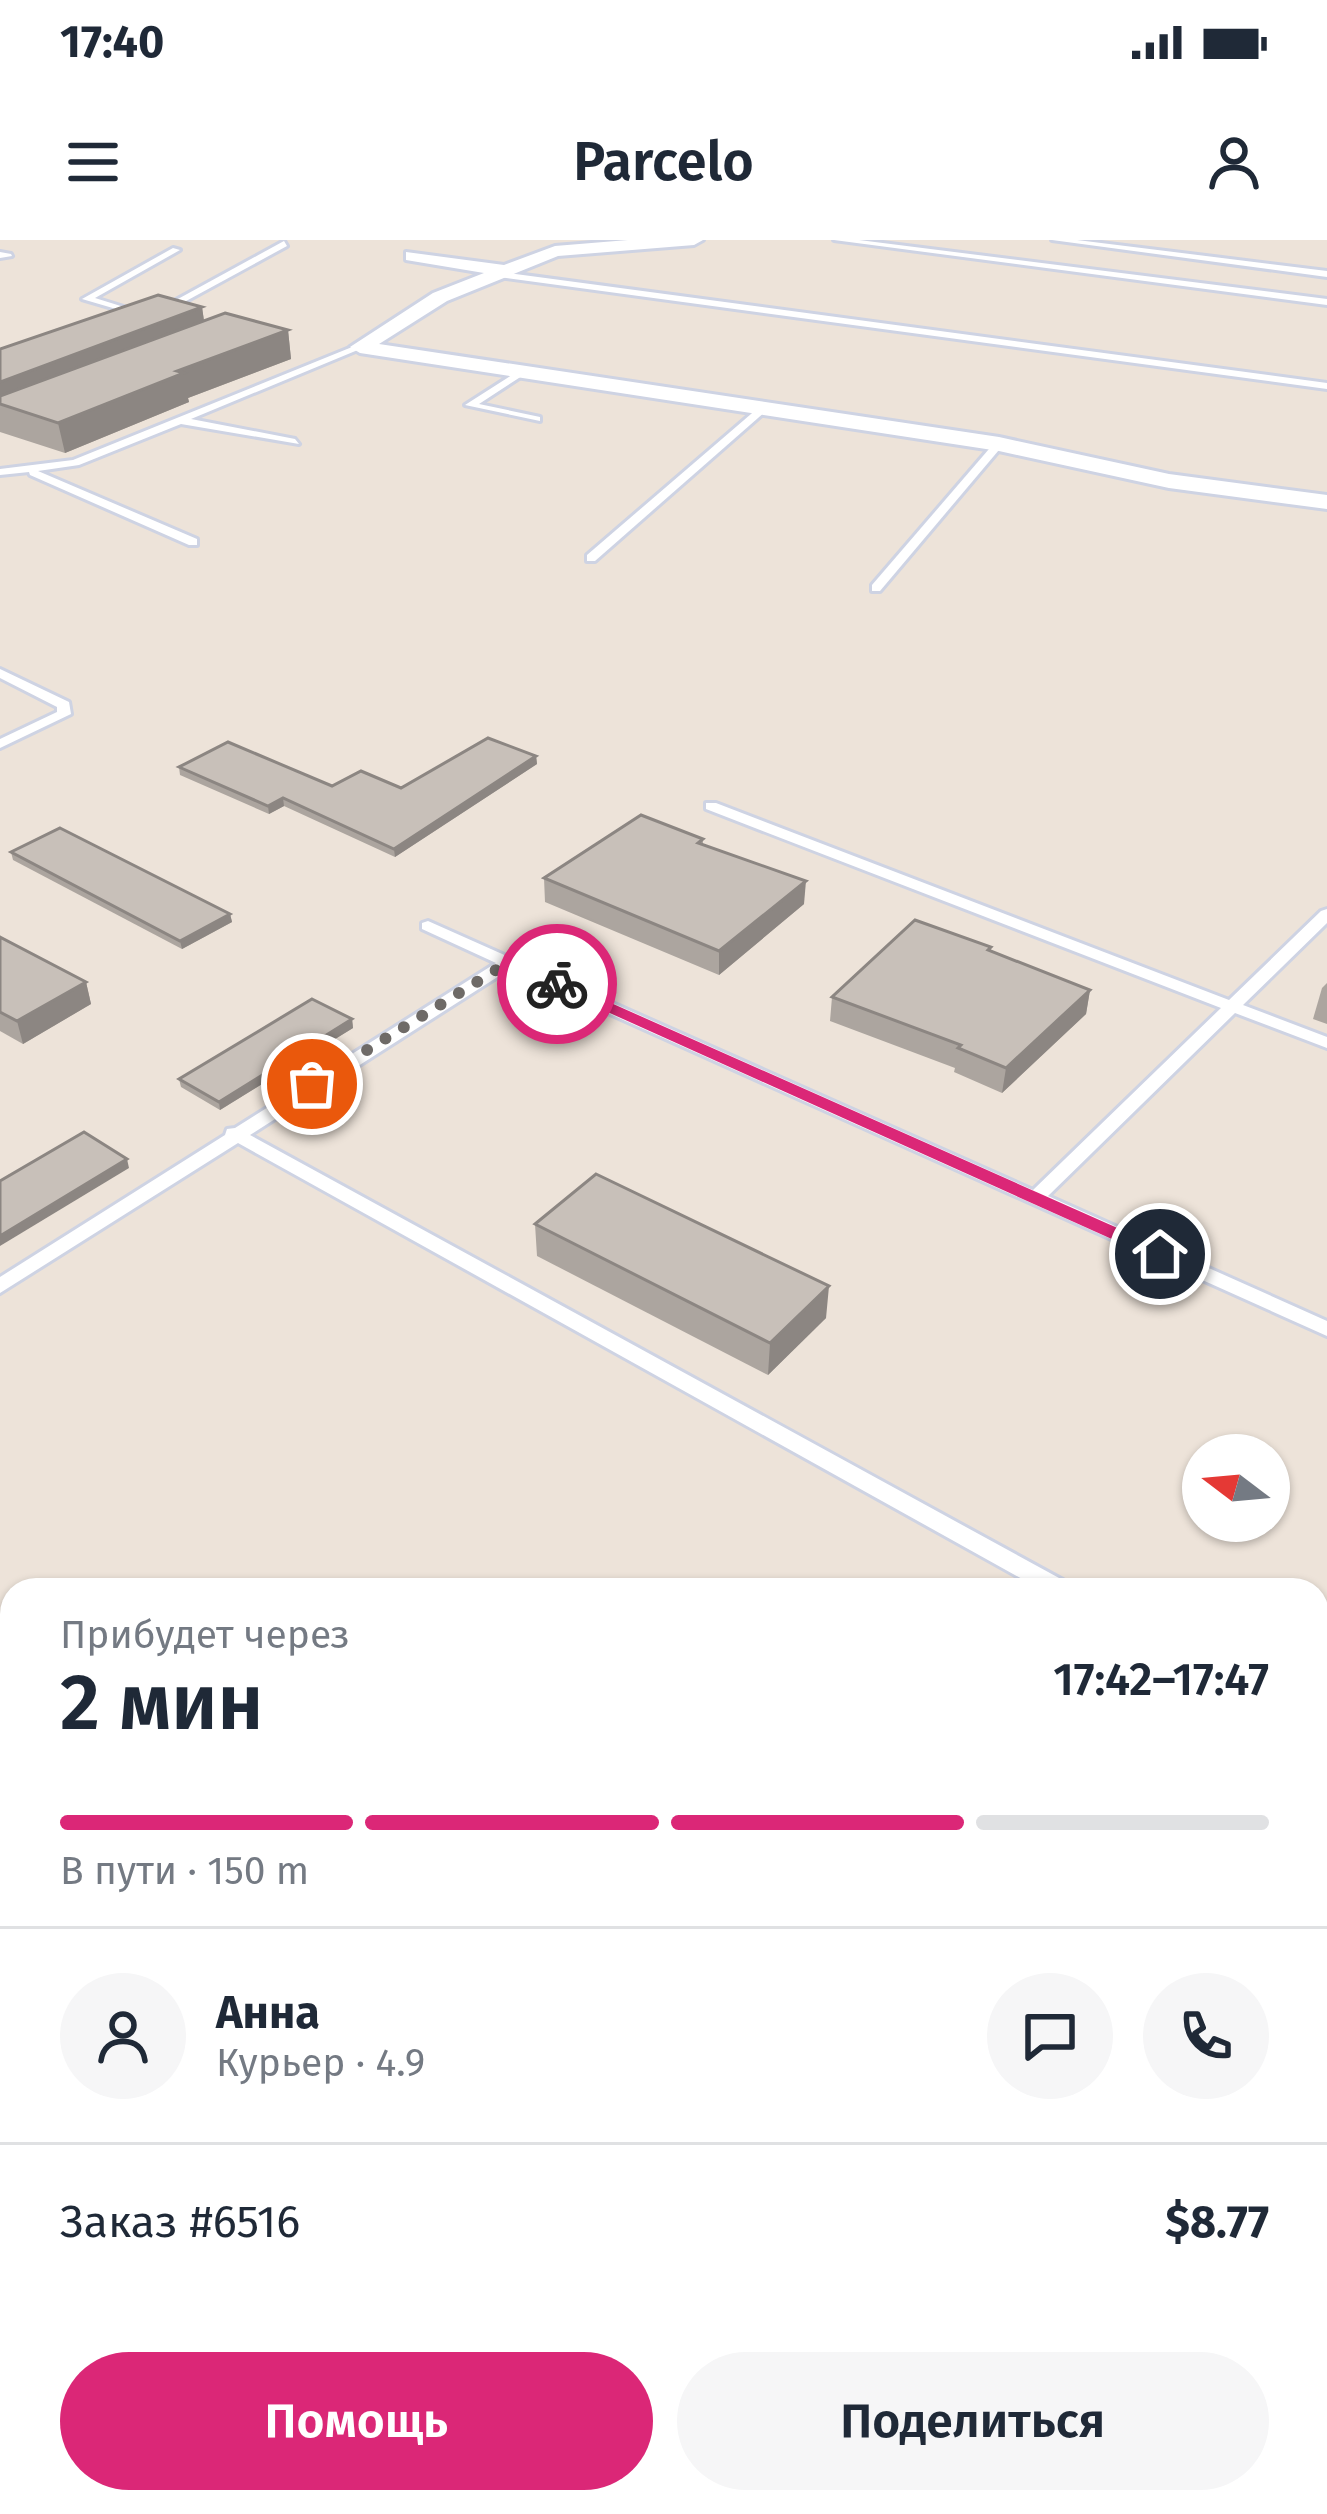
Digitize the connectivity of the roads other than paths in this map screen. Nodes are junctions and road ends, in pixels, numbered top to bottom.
1 (694, 240) edge
2 (838, 240) edge
3 (1056, 240) edge
4 (284, 244) dead end
5 (559, 245) edge
6 (176, 250) dead end
7 (412, 256) dead end
8 (498, 272) junction
9 (1327, 274) edge
10 (1327, 302) edge
11 (136, 314) junction
12 (117, 320) edge
13 (360, 347) junction
14 (518, 374) junction
15 (1327, 386) edge
16 (762, 410) junction
17 (536, 419) dead end
18 (182, 421) junction
19 (295, 442) dead end
20 (999, 444) junction
21 (30, 471) junction
22 (0, 472) edge
23 (1327, 502) edge
24 (193, 542) dead end
25 (591, 558) dead end
26 (876, 588) dead end
27 (0, 673) edge
28 (0, 744) edge
29 (711, 806) dead end
30 (1327, 914) edge
31 (428, 926) dead end
32 (509, 962) junction
33 (1232, 1006) junction
34 (1327, 1043) edge
35 (233, 1132) junction
36 (1035, 1198) junction
37 (0, 1286) edge
38 (1327, 1329) edge
39 (1040, 1578) edge

1 - 5 street
2 - 10 lane
3 - 9 lane
4 - 11 lane
5 - 8 street
6 - 11 lane
7 - 8 street
8 - 13 street
8 - 15 lane
11 - 12 lane
13 - 14 street
13 - 18 lane
14 - 16 street
14 - 17 lane
16 - 20 street
16 - 25 lane
18 - 19 lane
18 - 21 lane
20 - 23 street
20 - 26 lane
21 - 22 lane
21 - 24 lane
27 - 28 lane
29 - 33 lane
30 - 33 lane
31 - 32 lane
32 - 35 lane
32 - 36 lane
33 - 34 lane
33 - 36 lane
35 - 37 lane
35 - 39 lane
36 - 38 lane

